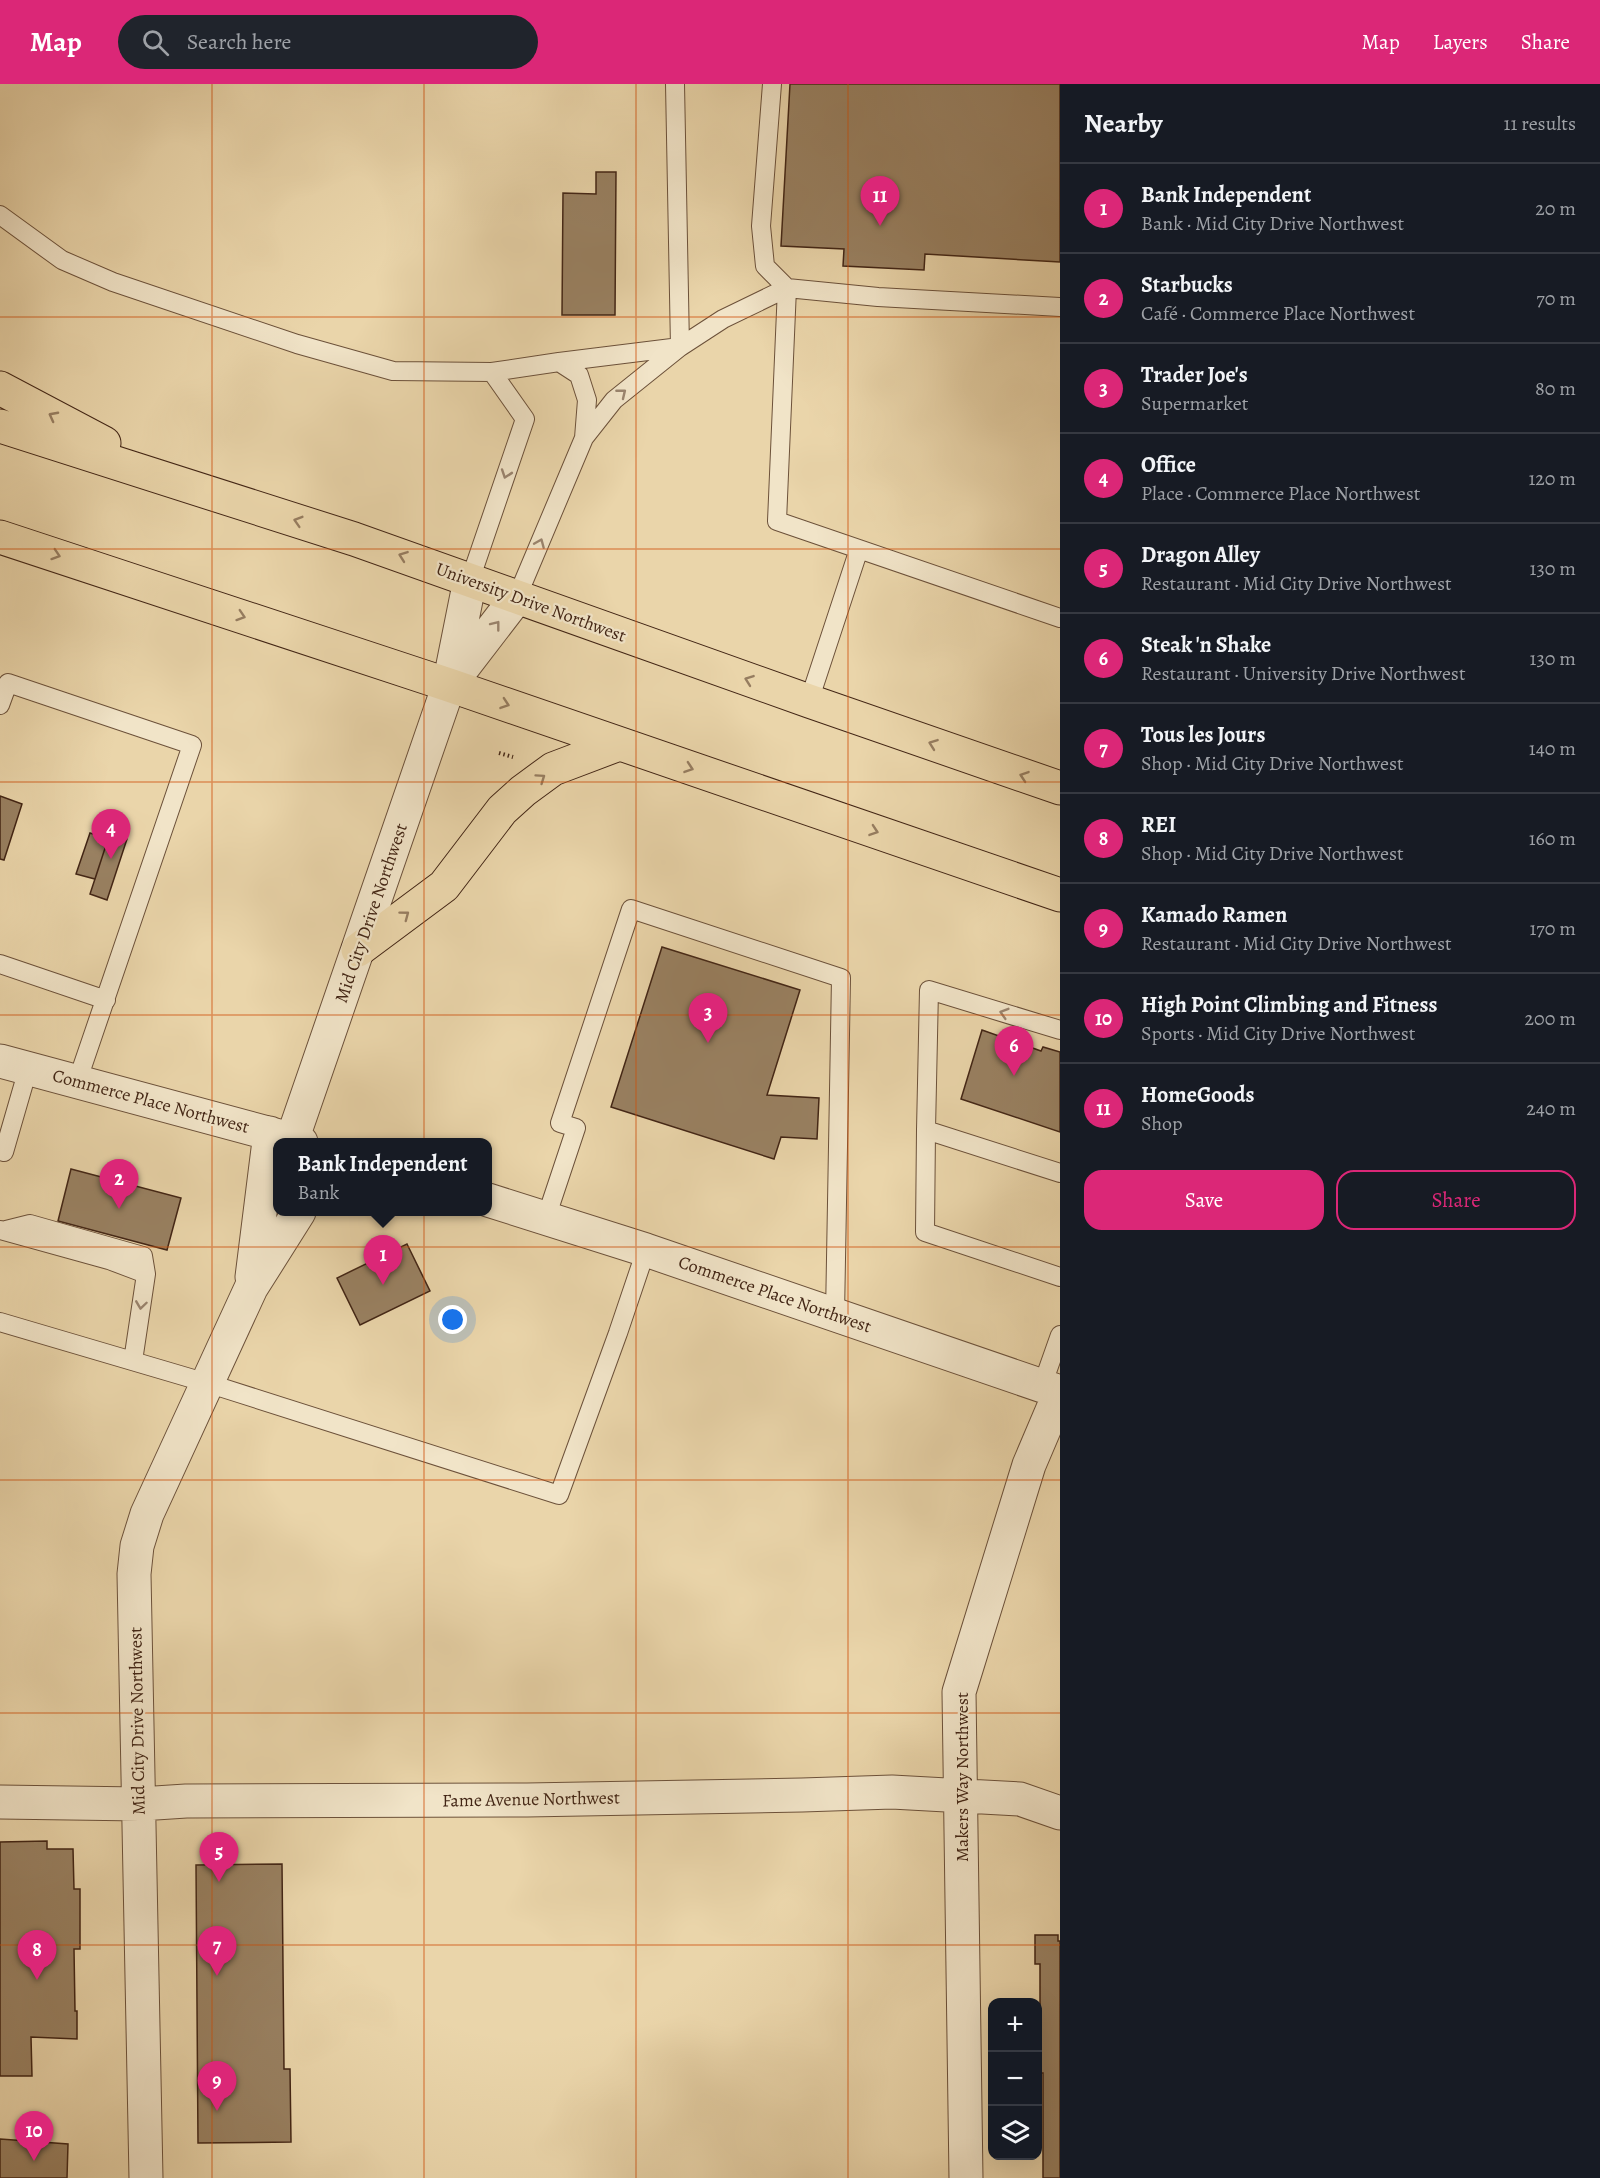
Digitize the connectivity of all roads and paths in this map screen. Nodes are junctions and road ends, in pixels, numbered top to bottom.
1 (675, 84) edge
2 (772, 84) edge
3 (0, 215) edge
4 (787, 288) junction
5 (1060, 307) edge
6 (680, 347) junction
7 (559, 362) junction
8 (492, 372) junction
9 (0, 388) edge
10 (0, 426) edge
11 (584, 438) junction
12 (179, 484) junction
13 (0, 537) edge
14 (859, 549) junction
15 (470, 580) junction
16 (517, 597) junction
17 (1060, 618) edge
18 (450, 686) junction
19 (809, 702) junction
20 (0, 705) edge
21 (619, 744) junction
22 (499, 753) dead end
23 (514, 757) dead end
24 (1060, 788) edge
25 (1060, 895) edge
26 (358, 950) junction
27 (0, 964) edge
28 (106, 1000) junction
29 (1060, 1030) edge
30 (14, 1065) edge
31 (77, 1082) junction
32 (926, 1130) junction
33 (284, 1138) edge
34 (288, 1138) edge
35 (0, 1151) edge
36 (1060, 1173) edge
37 (273, 1199) edge
38 (492, 1201) edge
39 (296, 1216) edge
40 (546, 1218) junction
41 (2, 1230) edge
42 (646, 1250) junction
43 (1060, 1277) edge
44 (251, 1288) junction
45 (835, 1315) junction
46 (0, 1322) edge
47 (1060, 1335) edge
48 (133, 1361) junction
49 (207, 1383) junction
50 (1054, 1390) edge
51 (962, 1795) junction
52 (0, 1802) edge
53 (140, 1804) junction
54 (1060, 1813) edge
55 (146, 2178) edge
56 (966, 2178) edge

1 - 6 lane
2 - 4 lane
3 - 8 lane
4 - 5 lane
4 - 6 lane
4 - 14 lane
6 - 7 lane
11 -> 6 lane
7 - 8 lane
7 - 11 lane
8 -> 15 lane
12 -> 9 highway
10 - 12 highway, University Drive Northwest
16 -> 11 lane
15 -> 12 highway, University Drive Northwest
13 -> 18 highway
14 - 17 lane
14 - 19 lane
15 - 16 highway, University Drive Northwest
15 - 18 street
18 -> 16 street
19 -> 16 highway, University Drive Northwest
18 -> 21 highway
18 - 26 street, Mid City Drive Northwest
24 -> 19 highway, University Drive Northwest
20 - 28 lane
21 -> 25 highway
26 -> 21 highway
22 - 23 path
26 - 34 street, Mid City Drive Northwest
27 - 28 lane
28 - 31 lane
29 -> 32 lane
30 - 31 street, Commerce Place Northwest
30 - 35 lane
31 - 33 street, Commerce Place Northwest
32 - 36 lane
32 - 43 lane
37 - 44 street, Mid City Drive Northwest
38 - 40 street, Commerce Place Northwest
39 - 44 street, Mid City Drive Northwest
40 - 42 street, Commerce Place Northwest
40 - 45 lane
41 -> 48 lane
42 - 45 street, Commerce Place Northwest
42 - 49 lane
44 - 49 street, Mid City Drive Northwest
45 - 50 street, Commerce Place Northwest
46 - 48 lane
47 - 50 lane
48 - 49 lane
49 - 53 street, Mid City Drive Northwest
50 - 51 street, Makers Way Northwest
51 - 53 street, Fame Avenue Northwest
51 - 54 street, Fame Avenue Northwest
51 - 56 street, Makers Way Northwest
52 - 53 street, Fame Avenue Northwest
53 - 55 street, Mid City Drive Northwest

